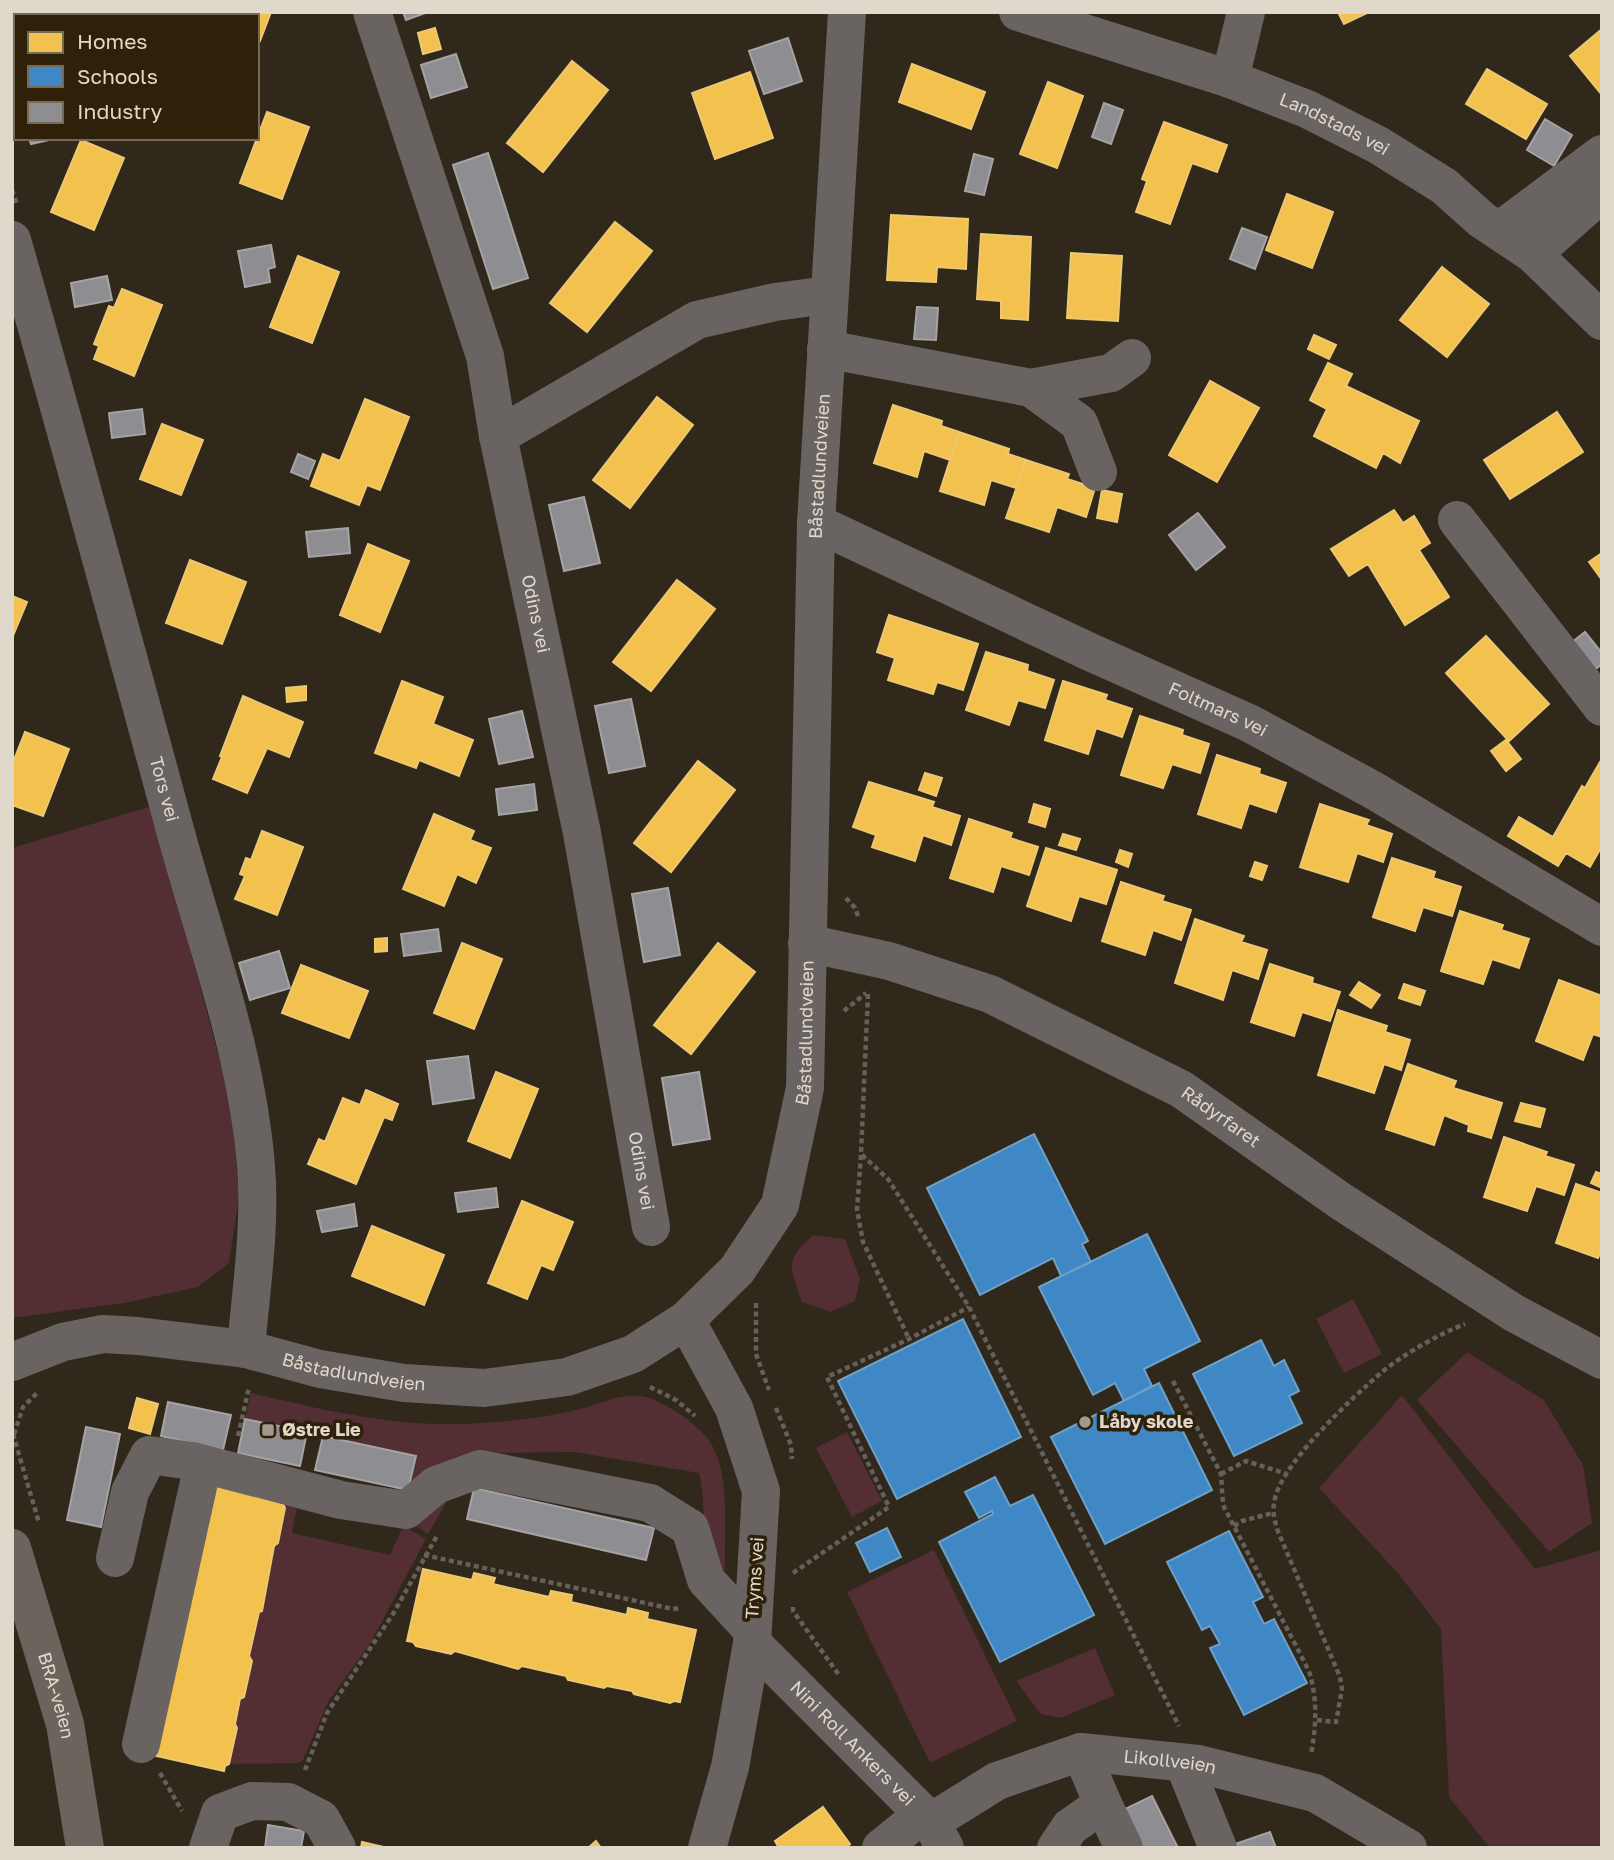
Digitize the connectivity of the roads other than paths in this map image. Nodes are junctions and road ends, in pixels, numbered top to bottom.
1 (372, 12) edge
2 (848, 12) edge
3 (1018, 12) edge
4 (1246, 12) edge
5 (1230, 79) junction
6 (1602, 154) edge
7 (1542, 169) dead end
8 (1602, 193) edge
9 (1491, 226) junction
10 (12, 240) edge
11 (1533, 254) junction
12 (828, 295) junction
13 (1602, 321) edge
14 (825, 349) junction
15 (1132, 358) dead end
16 (1031, 388) junction
17 (498, 436) junction
18 (1098, 472) dead end
19 (1457, 520) dead end
20 (816, 523) junction
21 (1602, 707) edge
22 (1602, 927) edge
23 (807, 943) junction
24 (651, 1227) dead end
25 (686, 1320) junction
26 (1602, 1360) edge
27 (12, 1362) edge
28 (248, 1367) junction
29 (216, 1467) junction
30 (12, 1548) edge
31 (115, 1558) dead end
32 (744, 1626) junction
33 (141, 1744) road end
34 (1081, 1752) junction
35 (1191, 1764) junction
36 (1102, 1804) junction
37 (933, 1828) edge
38 (85, 1848) edge
39 (208, 1848) edge
40 (337, 1848) edge
41 (707, 1848) edge
42 (880, 1848) edge
43 (1056, 1848) edge
44 (1124, 1848) edge
45 (1218, 1848) edge
46 (1408, 1848) edge

1 - 17 street, Odins vei
2 - 12 street, Båstadlundveien
3 - 5 street, Landstads vei
4 - 5 street
5 - 9 street, Landstads vei
6 - 9 street
7 - 9 street
8 - 11 street
9 - 11 street, Landstads vei
10 - 28 street, Tors vei
11 - 13 street, Landstads vei
12 - 14 street, Båstadlundveien
12 - 17 street
14 - 16 street
14 - 20 street, Båstadlundveien
15 - 16 street
16 - 18 street
17 - 24 street, Odins vei
19 - 21 street
20 - 22 street, Foltmars vei
20 - 23 street, Båstadlundveien
23 - 25 street, Båstadlundveien
23 - 26 street, Rådyrfaret
25 - 28 street, Båstadlundveien
25 - 32 street, Tryms vei
27 - 28 street, Båstadlundveien
29 - 31 street
29 - 32 street, Nini Roll Ankers vei
29 - 33 street
30 - 38 main road, BRA-veien
32 - 37 street, Nini Roll Ankers vei
32 - 41 street, Tryms vei
34 - 35 street, Likollveien
34 - 36 street
34 - 37 street, Likollveien
35 - 45 street
35 - 46 street, Likollveien
36 - 43 street
36 - 44 street
37 - 42 street, Likollveien
39 - 40 street

